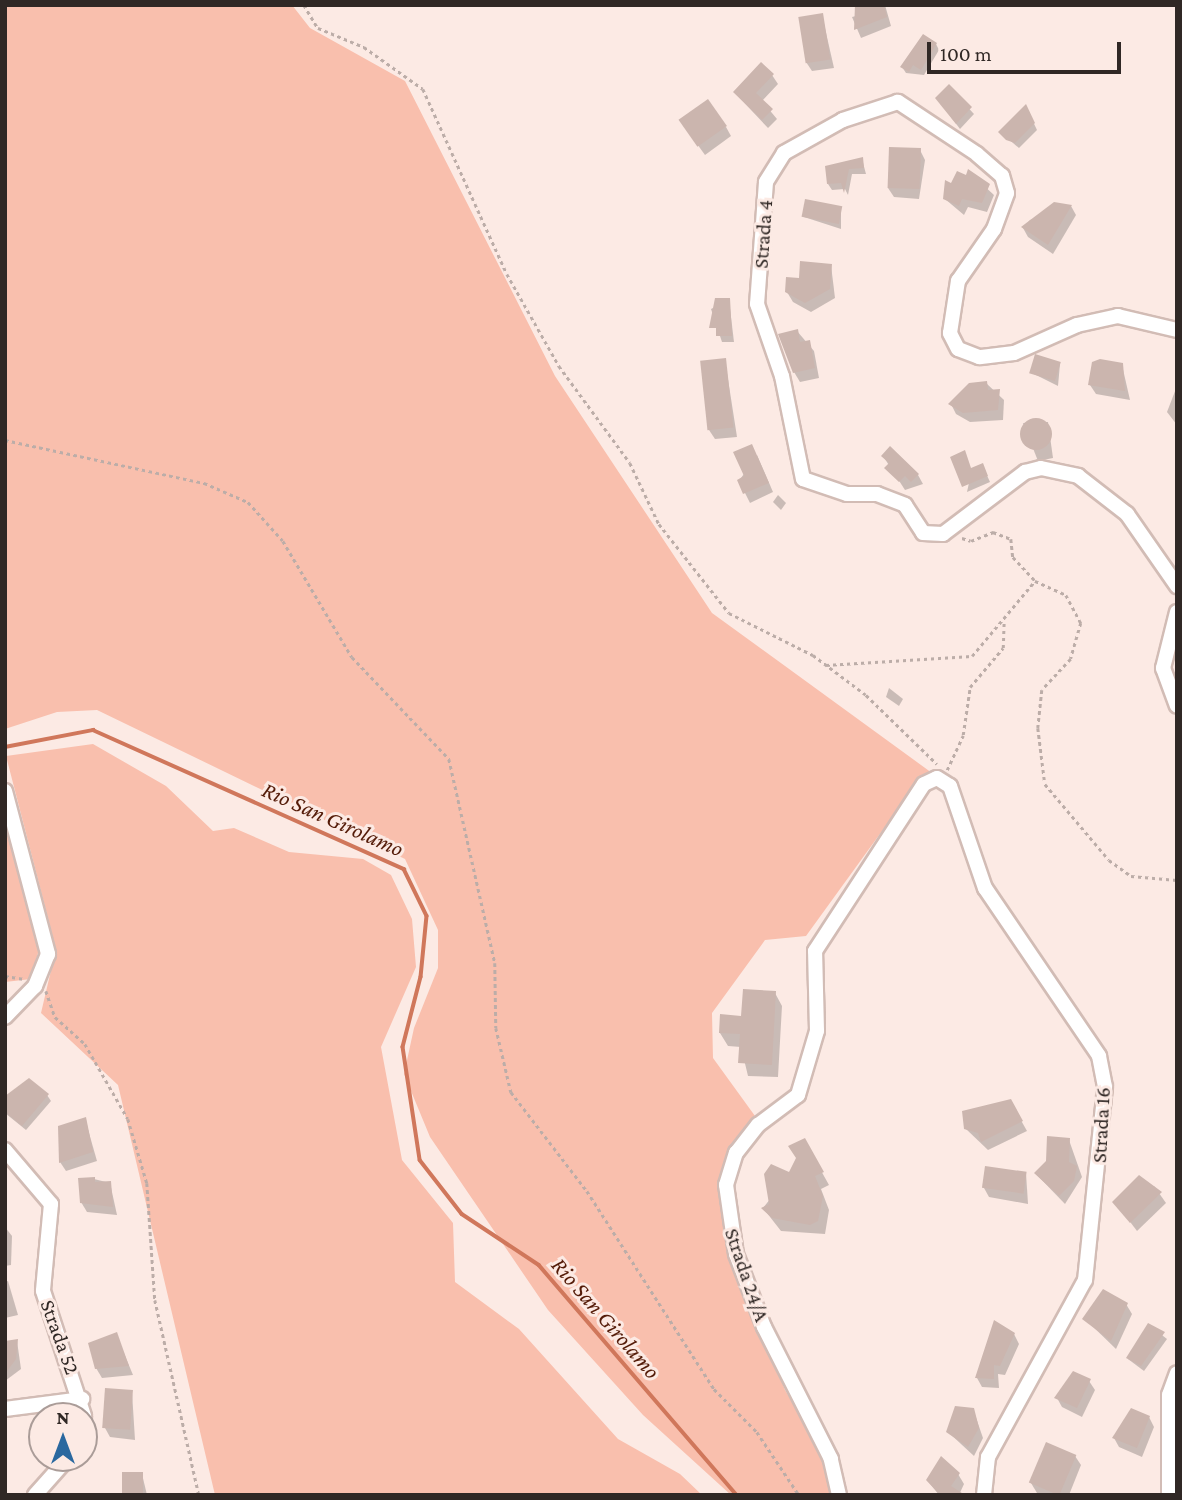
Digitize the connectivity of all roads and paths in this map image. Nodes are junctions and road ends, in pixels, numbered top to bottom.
1 (304, 5) edge
2 (1177, 330) edge
3 (5, 440) edge
4 (956, 524) junction
5 (1035, 581) junction
6 (1177, 586) edge
7 (1177, 612) edge
8 (1004, 623) junction
9 (826, 665) junction
10 (1177, 706) edge
11 (940, 779) junction
12 (5, 791) edge
13 (1177, 880) edge
14 (5, 976) edge
15 (38, 982) junction
16 (5, 1017) edge
17 (5, 1150) edge
18 (1177, 1373) edge
19 (82, 1399) junction
20 (82, 1402) edge
21 (5, 1409) edge
22 (56, 1472) edge
23 (35, 1495) edge
24 (199, 1495) edge
25 (799, 1495) edge
26 (839, 1495) edge
27 (984, 1495) edge
28 (1170, 1495) edge

1 - 9 path
2 - 4 street, Strada 4
3 - 25 path
4 - 5 path
4 - 6 street, Strada 4
5 - 8 path
5 - 13 path
7 - 10 street
8 - 9 path
8 - 11 path
9 - 11 path
11 - 26 street, Strada 24/A
11 - 27 street, Strada 16
12 - 15 street
14 - 15 path
15 - 16 street
15 - 24 path
17 - 19 street, Strada 52
18 - 28 street
19 - 20 street, Strada 52
19 - 21 street
22 - 23 street

